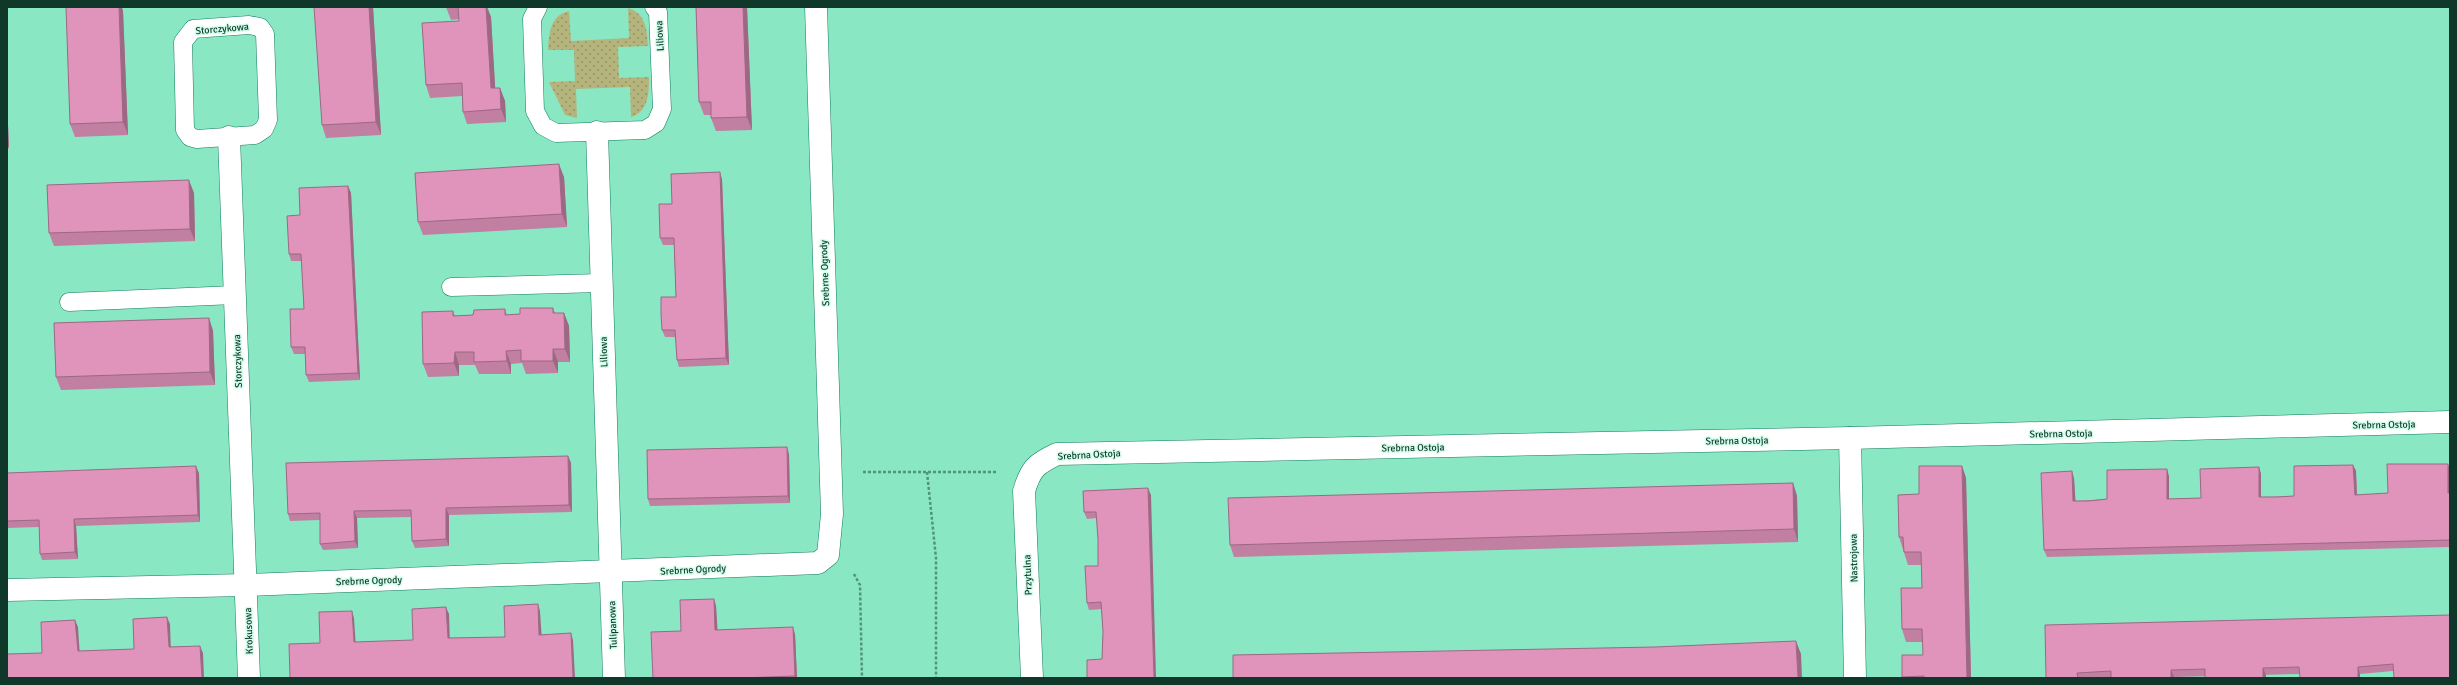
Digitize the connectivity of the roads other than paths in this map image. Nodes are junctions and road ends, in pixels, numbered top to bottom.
1 (538, 7) edge
2 (654, 7) edge
3 (816, 7) edge
4 (597, 132) junction
5 (229, 137) junction
6 (601, 283) junction
7 (451, 287) dead end
8 (235, 295) junction
9 (69, 302) dead end
10 (2450, 422) edge
11 (1850, 438) junction
12 (1029, 473) joint
13 (610, 572) junction
14 (246, 585) junction
15 (7, 590) edge
16 (249, 678) edge
17 (614, 678) edge
18 (1032, 678) edge
19 (1854, 678) edge

1 - 4 lane, Liliowa
2 - 4 lane, Liliowa
3 - 13 street, Srebrne Ogrody
4 - 6 street, Liliowa
5 - 5 lane, Storczykowa
5 - 8 street, Storczykowa
6 - 7 lane
6 - 13 street, Liliowa
8 - 9 lane
8 - 14 street, Storczykowa
10 - 11 street, Srebrna Ostoja
11 - 12 street, Srebrna Ostoja
11 - 19 street, Nastrojowa
12 - 18 street, Przytulna
13 - 14 street, Srebrne Ogrody
13 - 17 street, Tulipanowa
14 - 15 street, Srebrne Ogrody
14 - 16 street, Krokusowa

